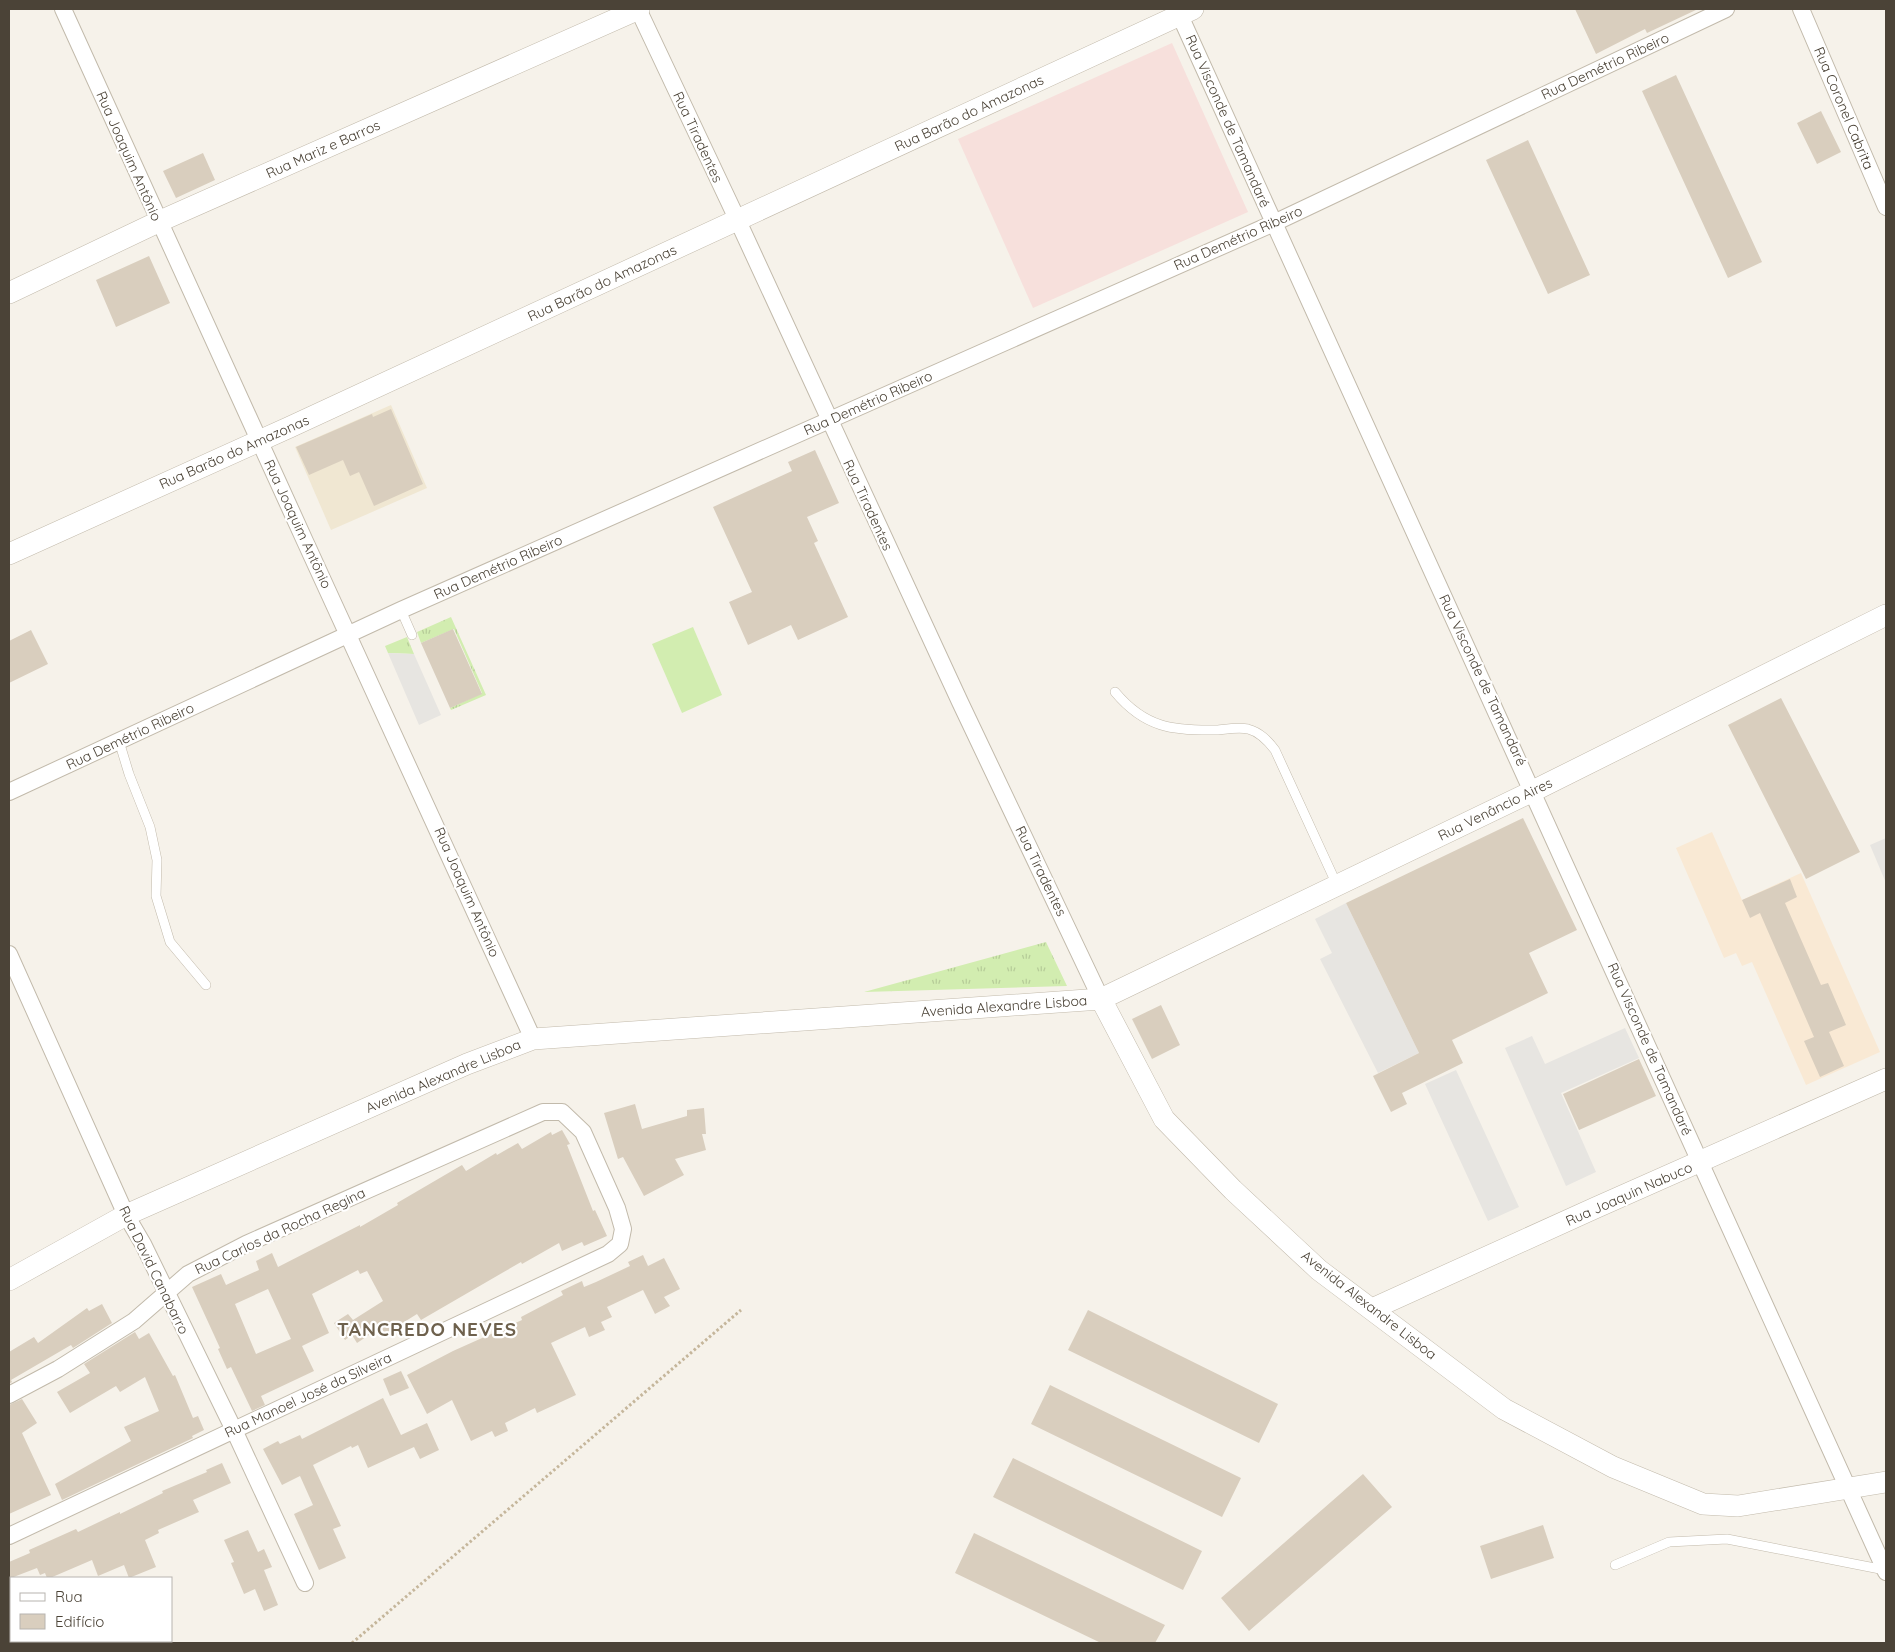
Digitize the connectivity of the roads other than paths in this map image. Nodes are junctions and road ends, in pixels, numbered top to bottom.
1 (64, 9) edge
2 (638, 9) edge
3 (1726, 9) edge
4 (1801, 9) edge
5 (1183, 11) edge
6 (1886, 206) edge
7 (738, 221) junction
8 (158, 222) junction
9 (1274, 223) junction
10 (9, 293) edge
11 (829, 420) junction
12 (259, 441) junction
13 (9, 554) edge
14 (401, 610) junction
15 (1886, 615) edge
16 (349, 634) junction
17 (412, 634) dead end
18 (1115, 692) dead end
19 (119, 741) junction
20 (1533, 790) junction
21 (9, 792) edge
22 (1337, 885) junction
23 (9, 954) edge
24 (206, 985) dead end
25 (1101, 999) junction
26 (534, 1039) junction
27 (1886, 1080) edge
28 (1701, 1161) junction
29 (126, 1215) junction
30 (608, 1254) joint
31 (9, 1280) edge
32 (166, 1293) junction
33 (1372, 1310) junction
34 (9, 1396) edge
35 (234, 1430) junction
36 (1886, 1482) edge
37 (1850, 1489) junction
38 (9, 1536) edge
39 (1615, 1565) dead end
40 (1886, 1571) edge
41 (305, 1583) dead end

1 - 8 street, Rua Joaquim Antônio
2 - 7 street, Rua Tiradentes
2 - 8 street, Rua Mariz e Barros
3 - 9 street, Rua Demétrio Ribeiro
4 - 6 street, Rua Coronel Cabrita
5 - 7 street, Rua Barão do Amazonas
5 - 9 street, Rua Visconde de Tamandaré
7 - 11 street, Rua Tiradentes
7 - 12 street, Rua Barão do Amazonas
8 - 10 street, Rua Mariz e Barros
8 - 12 street, Rua Joaquim Antônio
9 - 11 street, Rua Demétrio Ribeiro
9 - 20 street, Rua Visconde de Tamandaré
11 - 14 street, Rua Demétrio Ribeiro
11 - 25 street, Rua Tiradentes
12 - 13 street, Rua Barão do Amazonas
12 - 16 street, Rua Joaquim Antônio
14 - 16 street, Rua Demétrio Ribeiro
14 - 17 lane
15 - 20 street, Rua Venâncio Aires
16 - 19 street, Rua Demétrio Ribeiro
16 - 26 street, Rua Joaquim Antônio
18 - 22 lane
19 - 21 street, Rua Demétrio Ribeiro
19 - 24 lane
20 - 22 street, Rua Venâncio Aires
20 - 28 street, Rua Visconde de Tamandaré
22 - 25 street, Rua Venâncio Aires
23 - 29 street, Rua David Canabarro
25 - 26 street, Avenida Alexandre Lisboa
25 - 33 street, Avenida Alexandre Lisboa
26 - 29 street, Avenida Alexandre Lisboa
27 - 28 street, Rua Joaquin Nabuco
28 - 33 street, Rua Joaquin Nabuco
28 - 37 street, Rua Visconde de Tamandaré
29 - 31 street, Avenida Alexandre Lisboa
29 - 32 street, Rua David Canabarro
30 - 32 street, Rua Carlos da Rocha Regina
30 - 35 street, Rua Manoel José da Silveira
32 - 34 street, Rua Carlos da Rocha Regina
32 - 35 street, Rua David Canabarro
33 - 37 street, Avenida Alexandre Lisboa
35 - 38 street, Rua Manoel José da Silveira
35 - 41 street, Rua David Canabarro
36 - 37 street, Avenida Alexandre Lisboa
37 - 40 street, Rua Visconde de Tamandaré
39 - 40 lane

